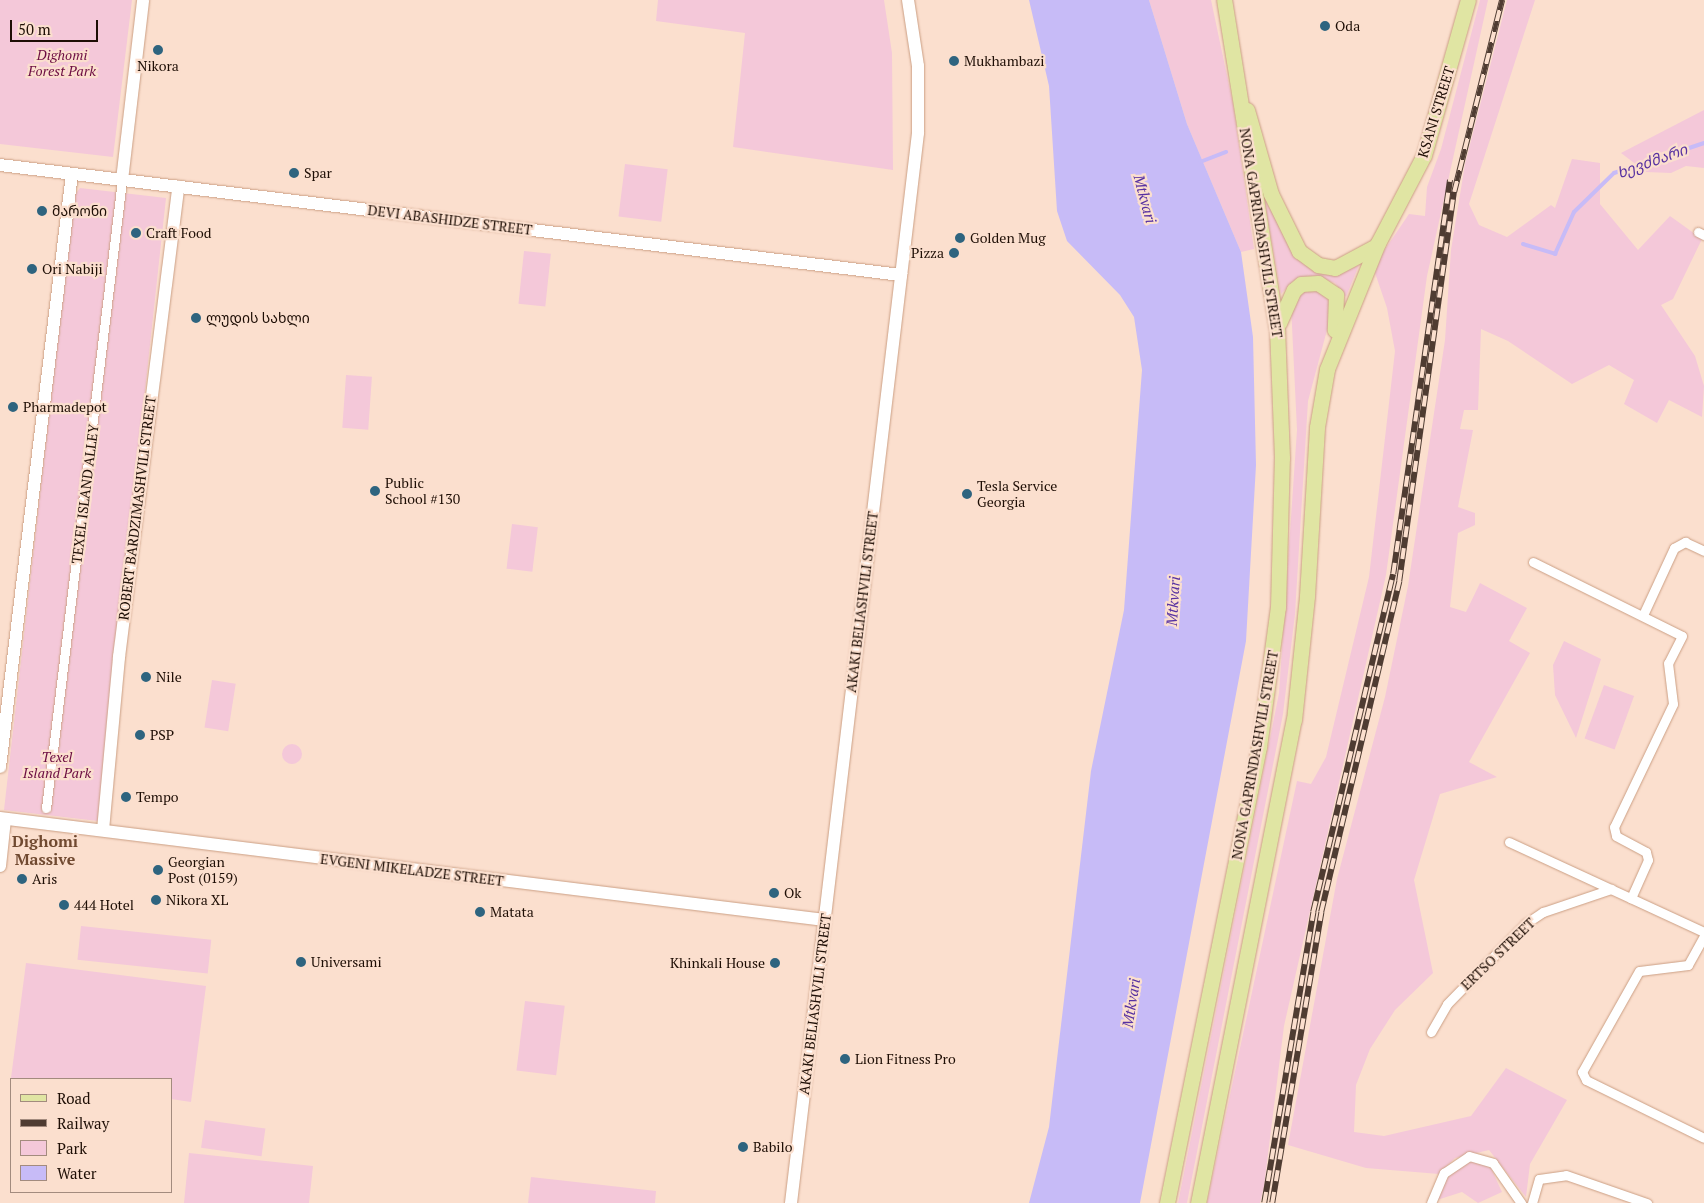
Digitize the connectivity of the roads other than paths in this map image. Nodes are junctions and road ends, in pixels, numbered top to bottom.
1 (143, 0) edge
2 (908, 0) edge
3 (1224, 0) edge
4 (1468, 0) edge
5 (1239, 93) junction
6 (0, 165) edge
7 (72, 174) junction
8 (122, 180) junction
9 (178, 187) junction
10 (1377, 245) junction
11 (901, 275) junction
12 (1277, 330) junction
13 (1333, 347) junction
14 (1704, 551) edge
15 (1533, 562) dead end
16 (1643, 615) junction
17 (0, 767) edge
18 (46, 808) dead end
19 (3, 818) edge
20 (104, 830) junction
21 (1509, 842) dead end
22 (0, 866) edge
23 (1611, 889) junction
24 (1631, 898) junction
25 (825, 920) junction
26 (1704, 932) edge
27 (1704, 936) edge
28 (1431, 1032) dead end
29 (1704, 1138) edge
30 (791, 1203) edge
31 (1167, 1203) edge
32 (1198, 1203) edge
33 (1431, 1203) edge
34 (1521, 1203) edge
35 (1532, 1203) edge
36 (1647, 1203) edge

1 - 8 street
2 - 11 street, AKAKI BELIASHVILI STREET
3 - 5 main road
4 - 10 main road, KSANI STREET
5 - 10 main road
5 - 12 main road, NONA GAPRINDASHVILI STREET
6 - 7 street, DEVI ABASHIDZE STREET
7 - 8 street, DEVI ABASHIDZE STREET
7 - 17 street
8 - 9 street, DEVI ABASHIDZE STREET
8 - 18 street, TEXEL ISLAND ALLEY
9 - 11 street, DEVI ABASHIDZE STREET
9 - 20 street, ROBERT BARDZIMASHVILI STREET
10 - 13 main road, NONA GAPRINDASHVILI STREET
11 - 25 street, AKAKI BELIASHVILI STREET
12 - 13 main road
12 - 31 main road, NONA GAPRINDASHVILI STREET
13 - 32 main road, NONA GAPRINDASHVILI STREET
14 - 16 street
15 - 16 street
16 - 24 street
19 - 20 street, EVGENI MIKELADZE STREET
19 - 22 street
20 - 25 street, EVGENI MIKELADZE STREET
21 - 23 street
23 - 24 street
23 - 28 street, ERTSO STREET
24 - 26 street
25 - 30 street, AKAKI BELIASHVILI STREET
27 - 29 street
33 - 34 street
35 - 36 street

